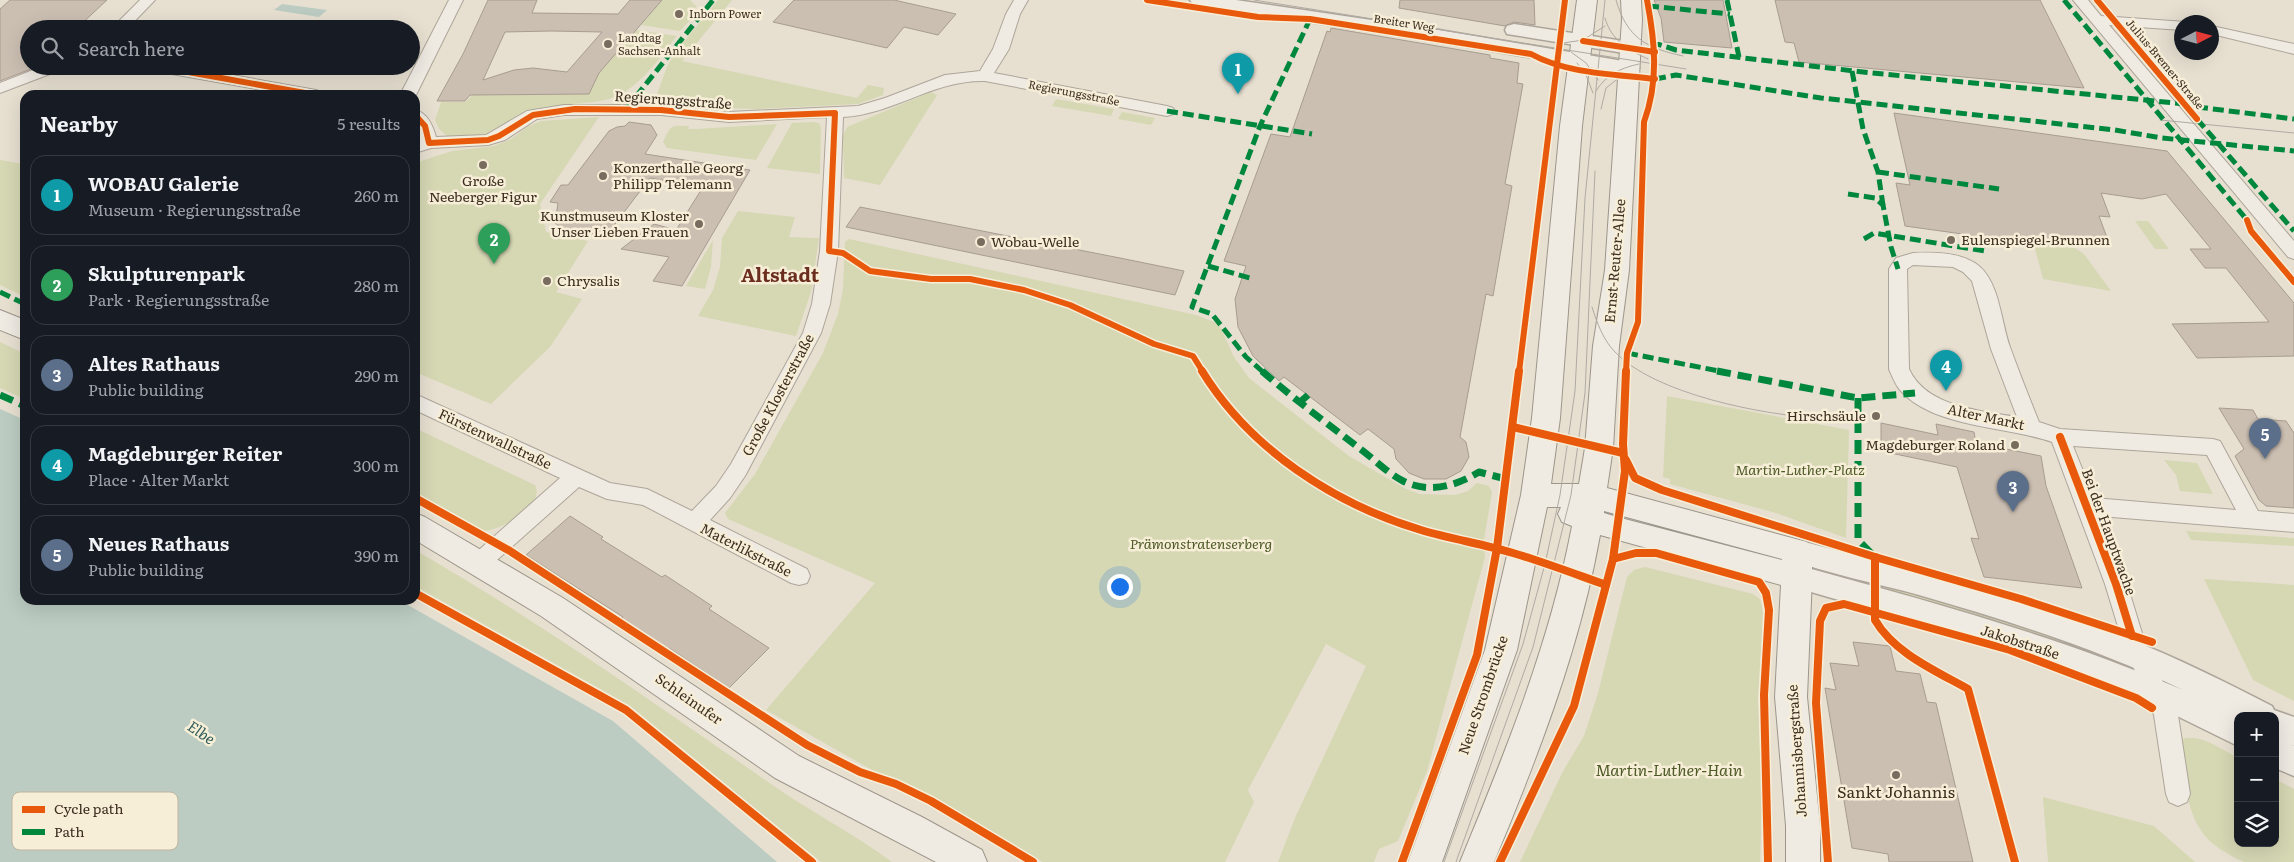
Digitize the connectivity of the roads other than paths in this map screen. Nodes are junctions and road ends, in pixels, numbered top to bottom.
1 (148, 0) edge
2 (456, 0) edge
3 (1021, 0) edge
4 (1199, 0) edge
5 (1318, 0) edge
6 (1587, 0) edge
7 (1631, 0) edge
8 (2080, 0) edge
9 (127, 20) edge
10 (2097, 20) junction
11 (2174, 25) edge
12 (2219, 32) edge
13 (2294, 48) edge
14 (1581, 50) junction
15 (1630, 58) junction
16 (420, 71) edge
17 (34, 75) edge
18 (205, 75) edge
19 (418, 75) edge
20 (985, 76) junction
21 (0, 88) edge
22 (288, 90) edge
23 (411, 90) edge
24 (1167, 110) dead end
25 (835, 113) junction
26 (420, 120) edge
27 (422, 146) edge
28 (2294, 253) edge
29 (0, 319) edge
30 (20, 329) edge
31 (420, 403) edge
32 (2031, 427) junction
33 (2060, 438) junction
34 (576, 477) junction
35 (1535, 495) junction
36 (2087, 506) junction
37 (1591, 509) junction
38 (2252, 520) junction
39 (694, 523) junction
40 (2294, 523) edge
41 (420, 528) edge
42 (480, 562) junction
43 (1797, 564) junction
44 (799, 576) dead end
45 (2140, 657) junction
46 (2158, 694) junction
47 (2254, 712) edge
48 (2279, 724) edge
49 (2234, 730) edge
50 (2294, 732) edge
51 (2279, 754) edge
52 (2294, 762) edge
53 (2178, 794) dead end
54 (970, 862) edge
55 (1424, 862) edge
56 (1478, 862) edge
57 (1803, 862) edge

1 - 9 street
2 - 16 street
3 - 20 street
4 - 14 street, Breiter Weg
5 - 14 street, Breiter Weg
6 - 14 main road
7 - 15 main road, Ernst-Reuter-Allee
8 - 10 street, Julius-Bremer-Straße
10 - 11 street
10 - 28 street, Julius-Bremer-Straße
12 - 13 street
14 - 15 street, Breiter Weg
14 - 35 main road
15 - 37 main road, Ernst-Reuter-Allee
17 - 21 street
18 - 22 street
19 - 23 street
20 - 24 street, Regierungsstraße
20 - 25 street, Regierungsstraße
25 - 27 street, Regierungsstraße
25 - 39 street, Große Klosterstraße
26 - 27 street, Regierungsstraße
29 - 30 main road
31 - 34 street, Fürstenwallstraße
32 - 32 street, Alter Markt
32 - 33 street
33 - 36 street, Bei der Hauptwache
33 - 38 street
34 - 39 street, Fürstenwallstraße
34 - 42 street
35 - 37 main road, Jakobstraße
35 - 55 main road, Neue Strombrücke
36 - 38 street, Bei der Hauptwache
36 - 45 street, Bei der Hauptwache
37 - 43 main road, Jakobstraße
37 - 56 main road
38 - 40 street, Bei der Hauptwache
39 - 44 street, Materlikstraße
41 - 42 main road, Schleinufer
42 - 54 main road, Schleinufer
43 - 45 street, Jakobstraße
43 - 46 street, Jakobstraße
43 - 57 main road, Johannisbergstraße
45 - 46 street
45 - 47 street, Jakobstraße
46 - 49 street, Jakobstraße
46 - 53 street
48 - 50 street
51 - 52 street

